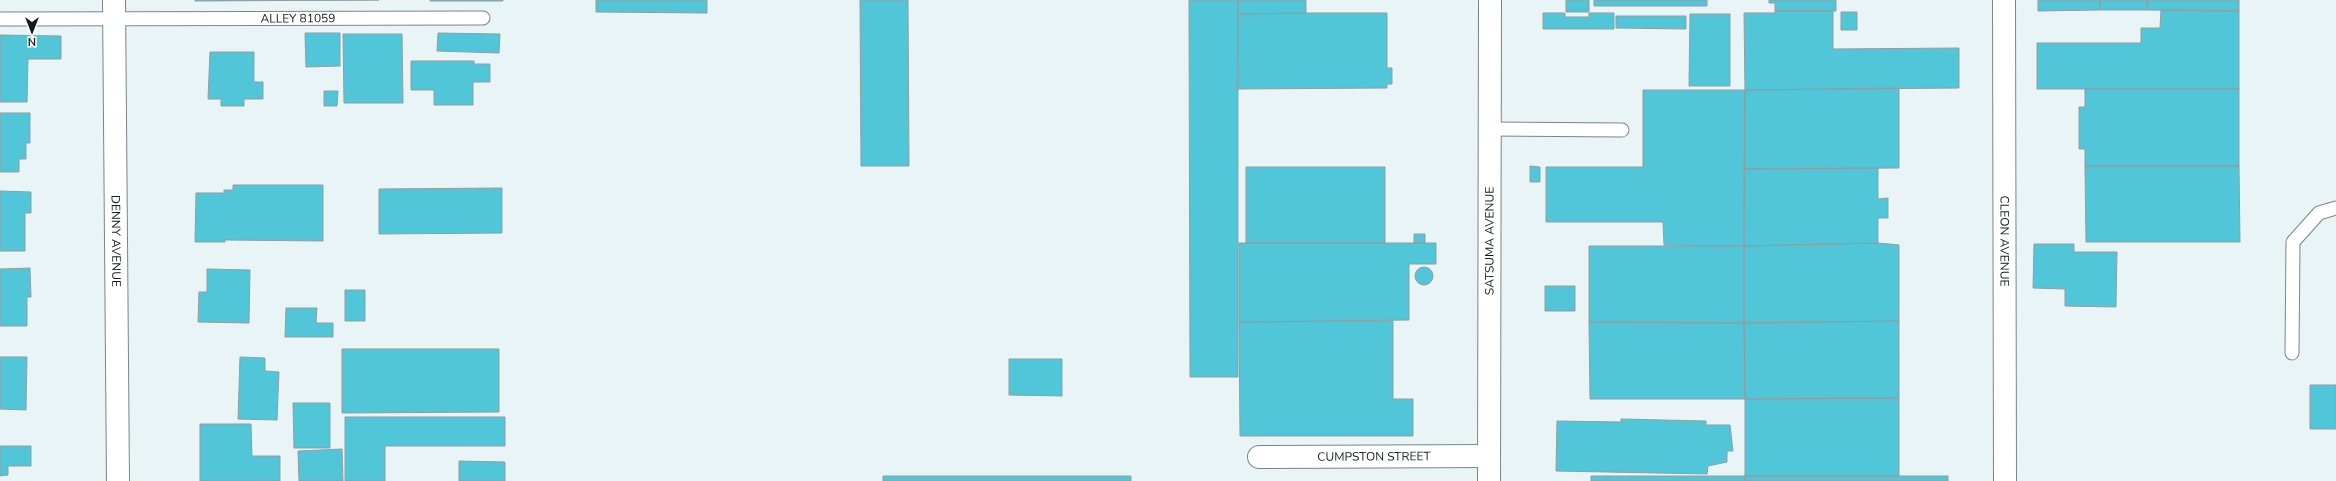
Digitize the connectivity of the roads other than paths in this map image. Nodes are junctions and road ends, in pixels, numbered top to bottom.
1 (1490, 0) edge
2 (2004, 0) edge
3 (114, 9) edge
4 (483, 18) dead end
5 (0, 19) edge
6 (1490, 129) junction
7 (1622, 130) dead end
8 (2336, 208) edge
9 (2292, 353) dead end
10 (1489, 456) junction
11 (1259, 457) dead end
12 (118, 481) edge
13 (1489, 481) edge
14 (2005, 481) edge

1 - 6 street, SATSUMA AVENUE
2 - 14 street, CLEON AVENUE
3 - 4 lane, ALLEY 81059
3 - 5 lane, ALLEY 81059
3 - 12 street, DENNY AVENUE
6 - 7 lane
6 - 10 street, SATSUMA AVENUE
8 - 9 lane
10 - 11 street, CUMPSTON STREET
10 - 13 street, SATSUMA AVENUE

